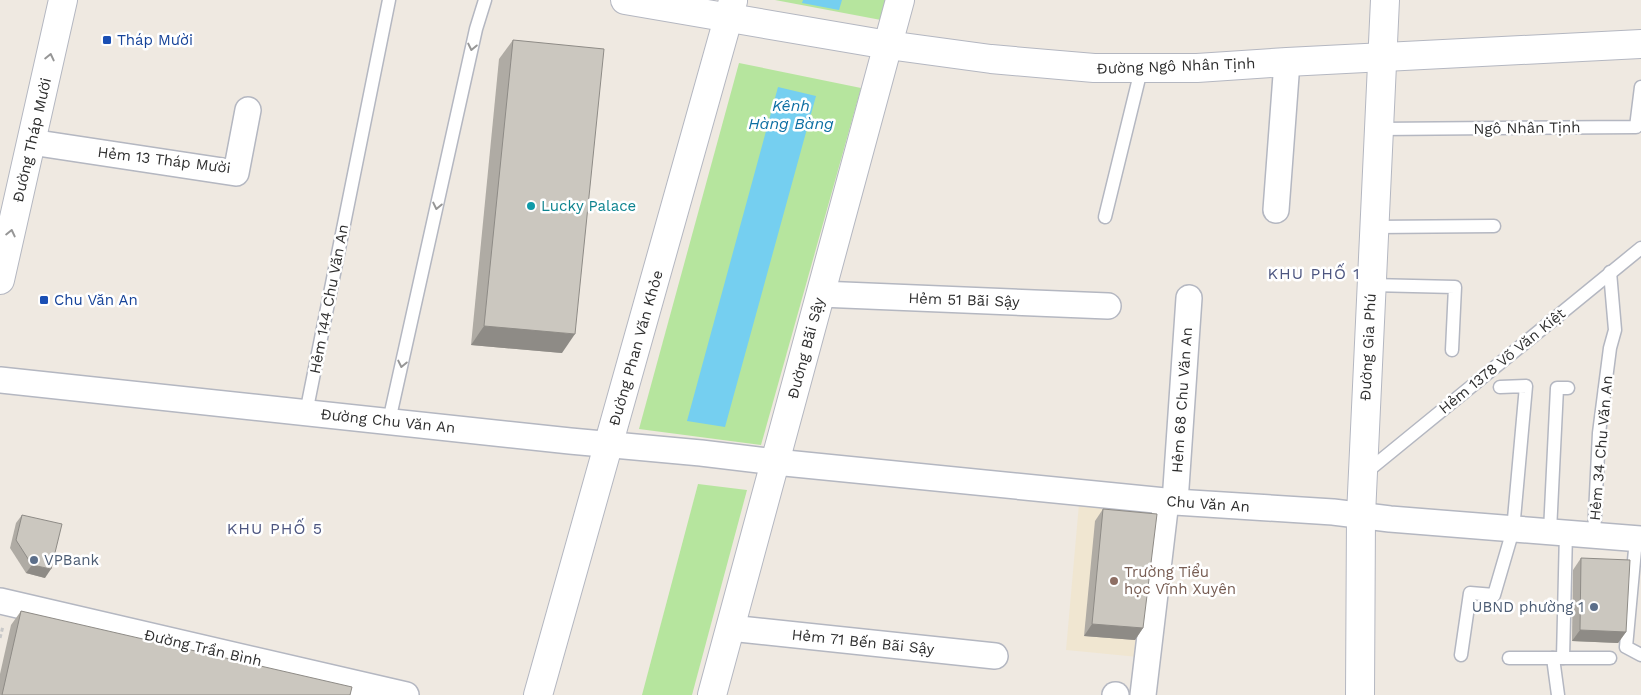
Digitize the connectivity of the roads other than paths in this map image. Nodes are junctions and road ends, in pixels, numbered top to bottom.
1 (63, 0) edge
2 (389, 0) edge
3 (485, 0) edge
4 (625, 0) edge
5 (900, 0) edge
6 (1384, 0) edge
7 (731, 9) edge
8 (888, 44) junction
9 (1641, 44) edge
10 (1382, 57) junction
11 (1287, 62) junction
12 (1141, 70) junction
13 (1641, 87) edge
14 (248, 110) dead end
15 (1639, 126) edge
16 (1378, 129) junction
17 (31, 142) junction
18 (1276, 210) dead end
19 (1105, 217) dead end
20 (1494, 226) dead end
21 (1374, 227) junction
22 (1641, 248) edge
23 (1610, 272) junction
24 (0, 280) edge
25 (1371, 285) junction
26 (820, 294) junction
27 (1189, 298) dead end
28 (1108, 306) dead end
29 (1452, 350) dead end
30 (0, 380) edge
31 (1500, 386) dead end
32 (1568, 388) dead end
33 (306, 413) junction
34 (390, 421) junction
35 (608, 444) junction
36 (775, 462) junction
37 (1363, 475) junction
38 (1171, 501) junction
39 (1361, 515) junction
40 (1513, 530) junction
41 (1558, 532) junction
42 (1594, 536) junction
43 (1638, 539) edge
44 (0, 601) edge
45 (730, 628) junction
46 (1461, 655) dead end
47 (1641, 655) edge
48 (995, 656) dead end
49 (1509, 658) dead end
50 (1558, 658) junction
51 (1610, 658) dead end
52 (406, 695) edge
53 (538, 695) edge
54 (712, 695) edge
55 (1143, 695) edge
56 (1360, 695) edge
57 (1558, 695) edge

17 -> 1 street, Đường Tháp Mười
2 - 33 lane, Hẻm 144 Chu Văn An
3 -> 34 lane
4 - 7 street, Đường Ngô Nhân Tịnh
5 - 8 street, Đường Bãi Sậy
6 - 10 street, Đường Gia Phú
7 - 8 street, Đường Ngô Nhân Tịnh
7 - 35 street, Đường Phan Văn Khỏe
8 - 12 street, Đường Ngô Nhân Tịnh
8 - 26 street, Đường Bãi Sậy
9 - 10 street, Đường Ngô Nhân Tịnh
10 - 11 street, Đường Ngô Nhân Tịnh
10 - 16 street, Đường Gia Phú
11 - 12 street, Đường Ngô Nhân Tịnh
11 - 18 street
12 - 19 lane
13 - 15 lane, Ngô Nhân Tịnh
14 - 17 street, Hẻm 13 Tháp Mười
15 - 16 lane, Ngô Nhân Tịnh
16 - 21 street, Đường Gia Phú
24 -> 17 street, Đường Tháp Mười
20 - 21 lane
21 - 25 street, Đường Gia Phú
22 - 23 lane, Hẻm 1378 Võ Văn Kiệt
23 - 37 lane, Hẻm 1378 Võ Văn Kiệt
23 - 42 lane, Hẻm 34 Chu Văn An
25 - 29 lane
25 - 37 street, Đường Gia Phú
26 - 28 street, Hẻm 51 Bãi Sậy
26 - 36 street, Đường Bãi Sậy
27 - 38 street, Hẻm 68 Chu Văn An
30 - 33 street, Đường Chu Văn An
31 - 40 lane
32 - 41 lane
33 - 34 street, Đường Chu Văn An
34 - 35 street, Đường Chu Văn An
35 - 36 street, Đường Chu Văn An
35 - 53 street, Đường Phan Văn Khỏe
36 - 38 street, Chu Văn An
36 - 45 street, Đường Bãi Sậy
37 - 39 street, Đường Gia Phú
38 - 39 street, Chu Văn An
38 - 55 street, Hẻm 68 Chu Văn An
39 - 40 street, Chu Văn An
39 - 56 street, Đường Gia Phú
40 - 41 street, Chu Văn An
40 - 46 lane
41 - 42 street, Chu Văn An
41 - 50 lane
42 - 43 street, Chu Văn An
43 - 47 lane
44 - 52 street, Đường Trần Bình
45 - 48 street, Hẻm 71 Bến Bãi Sậy
45 - 54 street, Đường Bãi Sậy
49 - 50 lane
50 - 51 lane
50 - 57 lane

